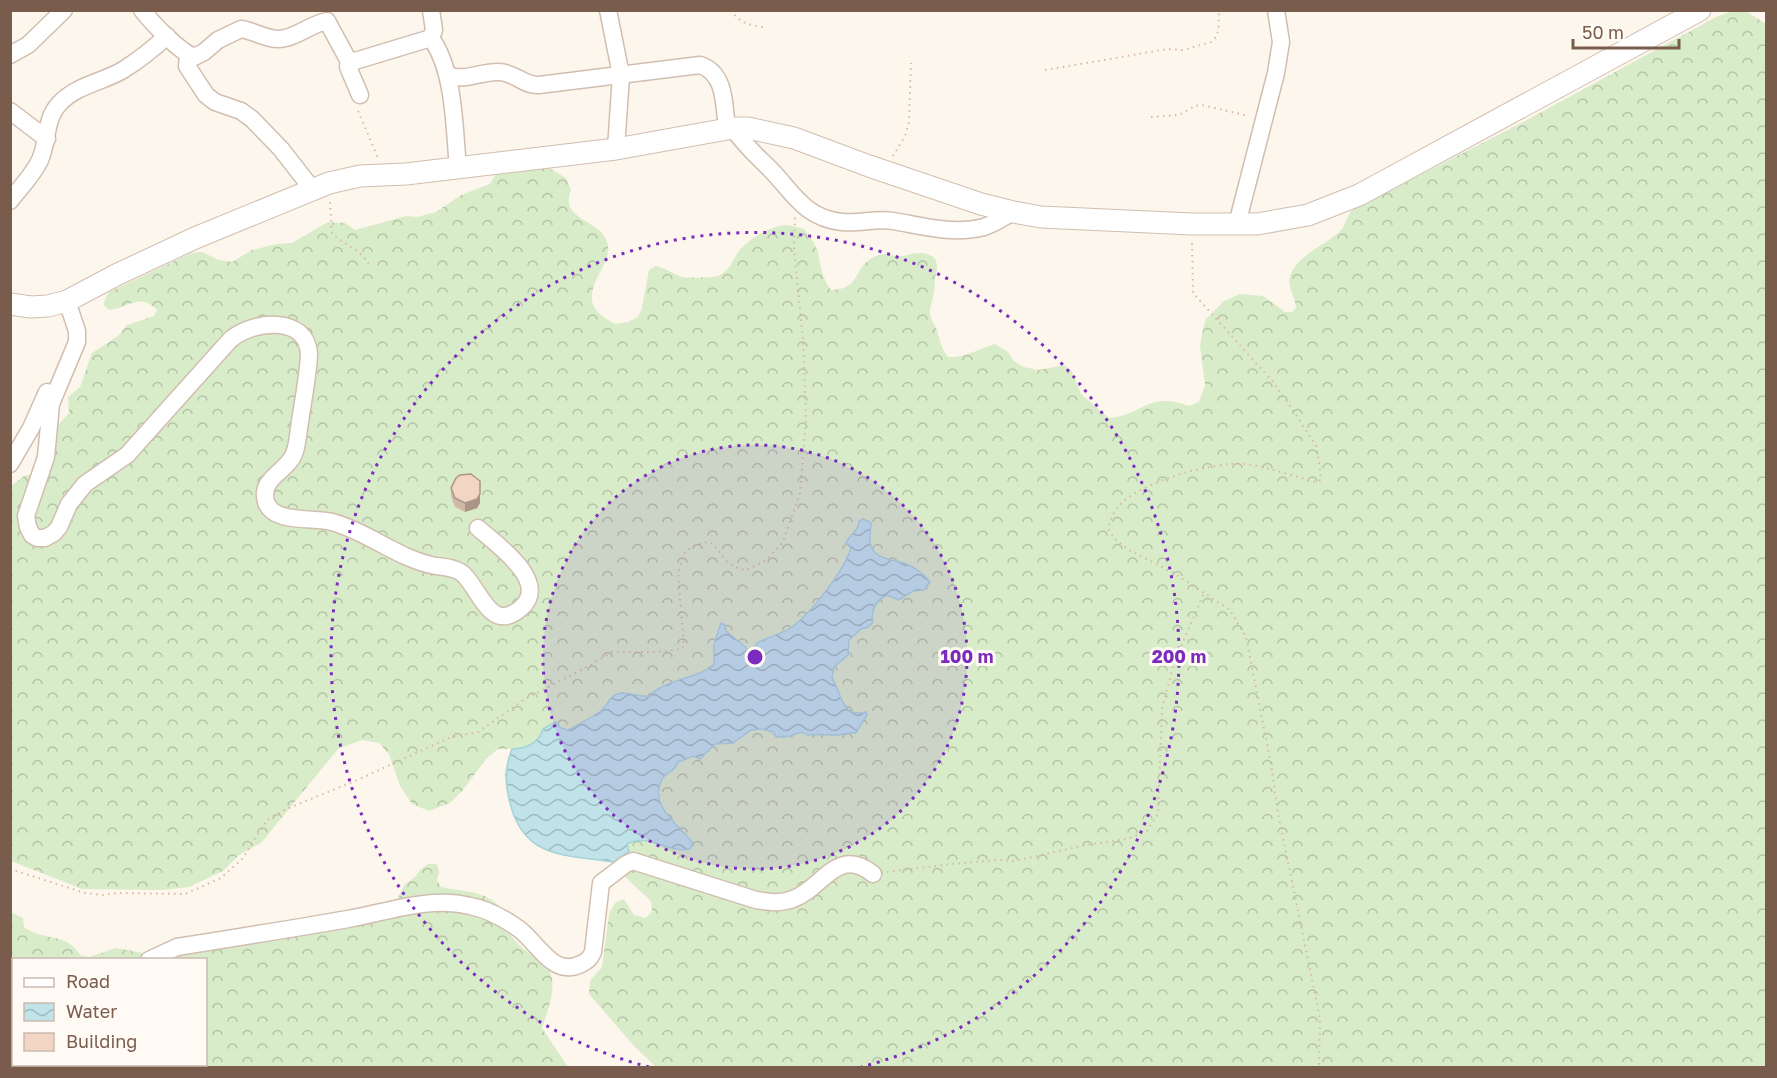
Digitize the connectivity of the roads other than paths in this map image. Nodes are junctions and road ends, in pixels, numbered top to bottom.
1 (64, 10) edge
2 (142, 10) edge
3 (431, 10) edge
4 (608, 10) edge
5 (1276, 10) edge
6 (1700, 10) edge
7 (329, 16) edge
8 (167, 36) junction
9 (431, 38) junction
10 (10, 55) edge
11 (188, 55) junction
12 (349, 60) junction
13 (448, 75) junction
14 (621, 75) junction
15 (359, 103) road end
16 (10, 111) edge
17 (730, 129) junction
18 (47, 139) junction
19 (616, 149) junction
20 (458, 168) junction
21 (319, 187) junction
22 (10, 201) edge
23 (1013, 212) junction
24 (1237, 224) junction
25 (10, 304) edge
26 (70, 309) junction
27 (10, 464) edge
28 (478, 528) dead end
29 (873, 874) road end
30 (153, 958) edge

1 - 10 street
2 - 8 street
3 - 9 street
4 - 14 street
5 - 24 street
6 - 24 street
7 - 11 street
7 - 12 street
8 - 11 street
8 - 18 street
9 - 12 street
9 - 13 street
11 - 21 street
12 - 15 street
13 - 14 street
13 - 20 street
14 - 17 street
14 - 19 street
16 - 18 street
17 - 19 street
17 - 23 street
17 - 23 street
18 - 22 street
19 - 20 street
20 - 21 street
21 - 26 street
23 - 24 street
25 - 26 street
26 - 27 street
26 - 28 street
29 - 30 street

